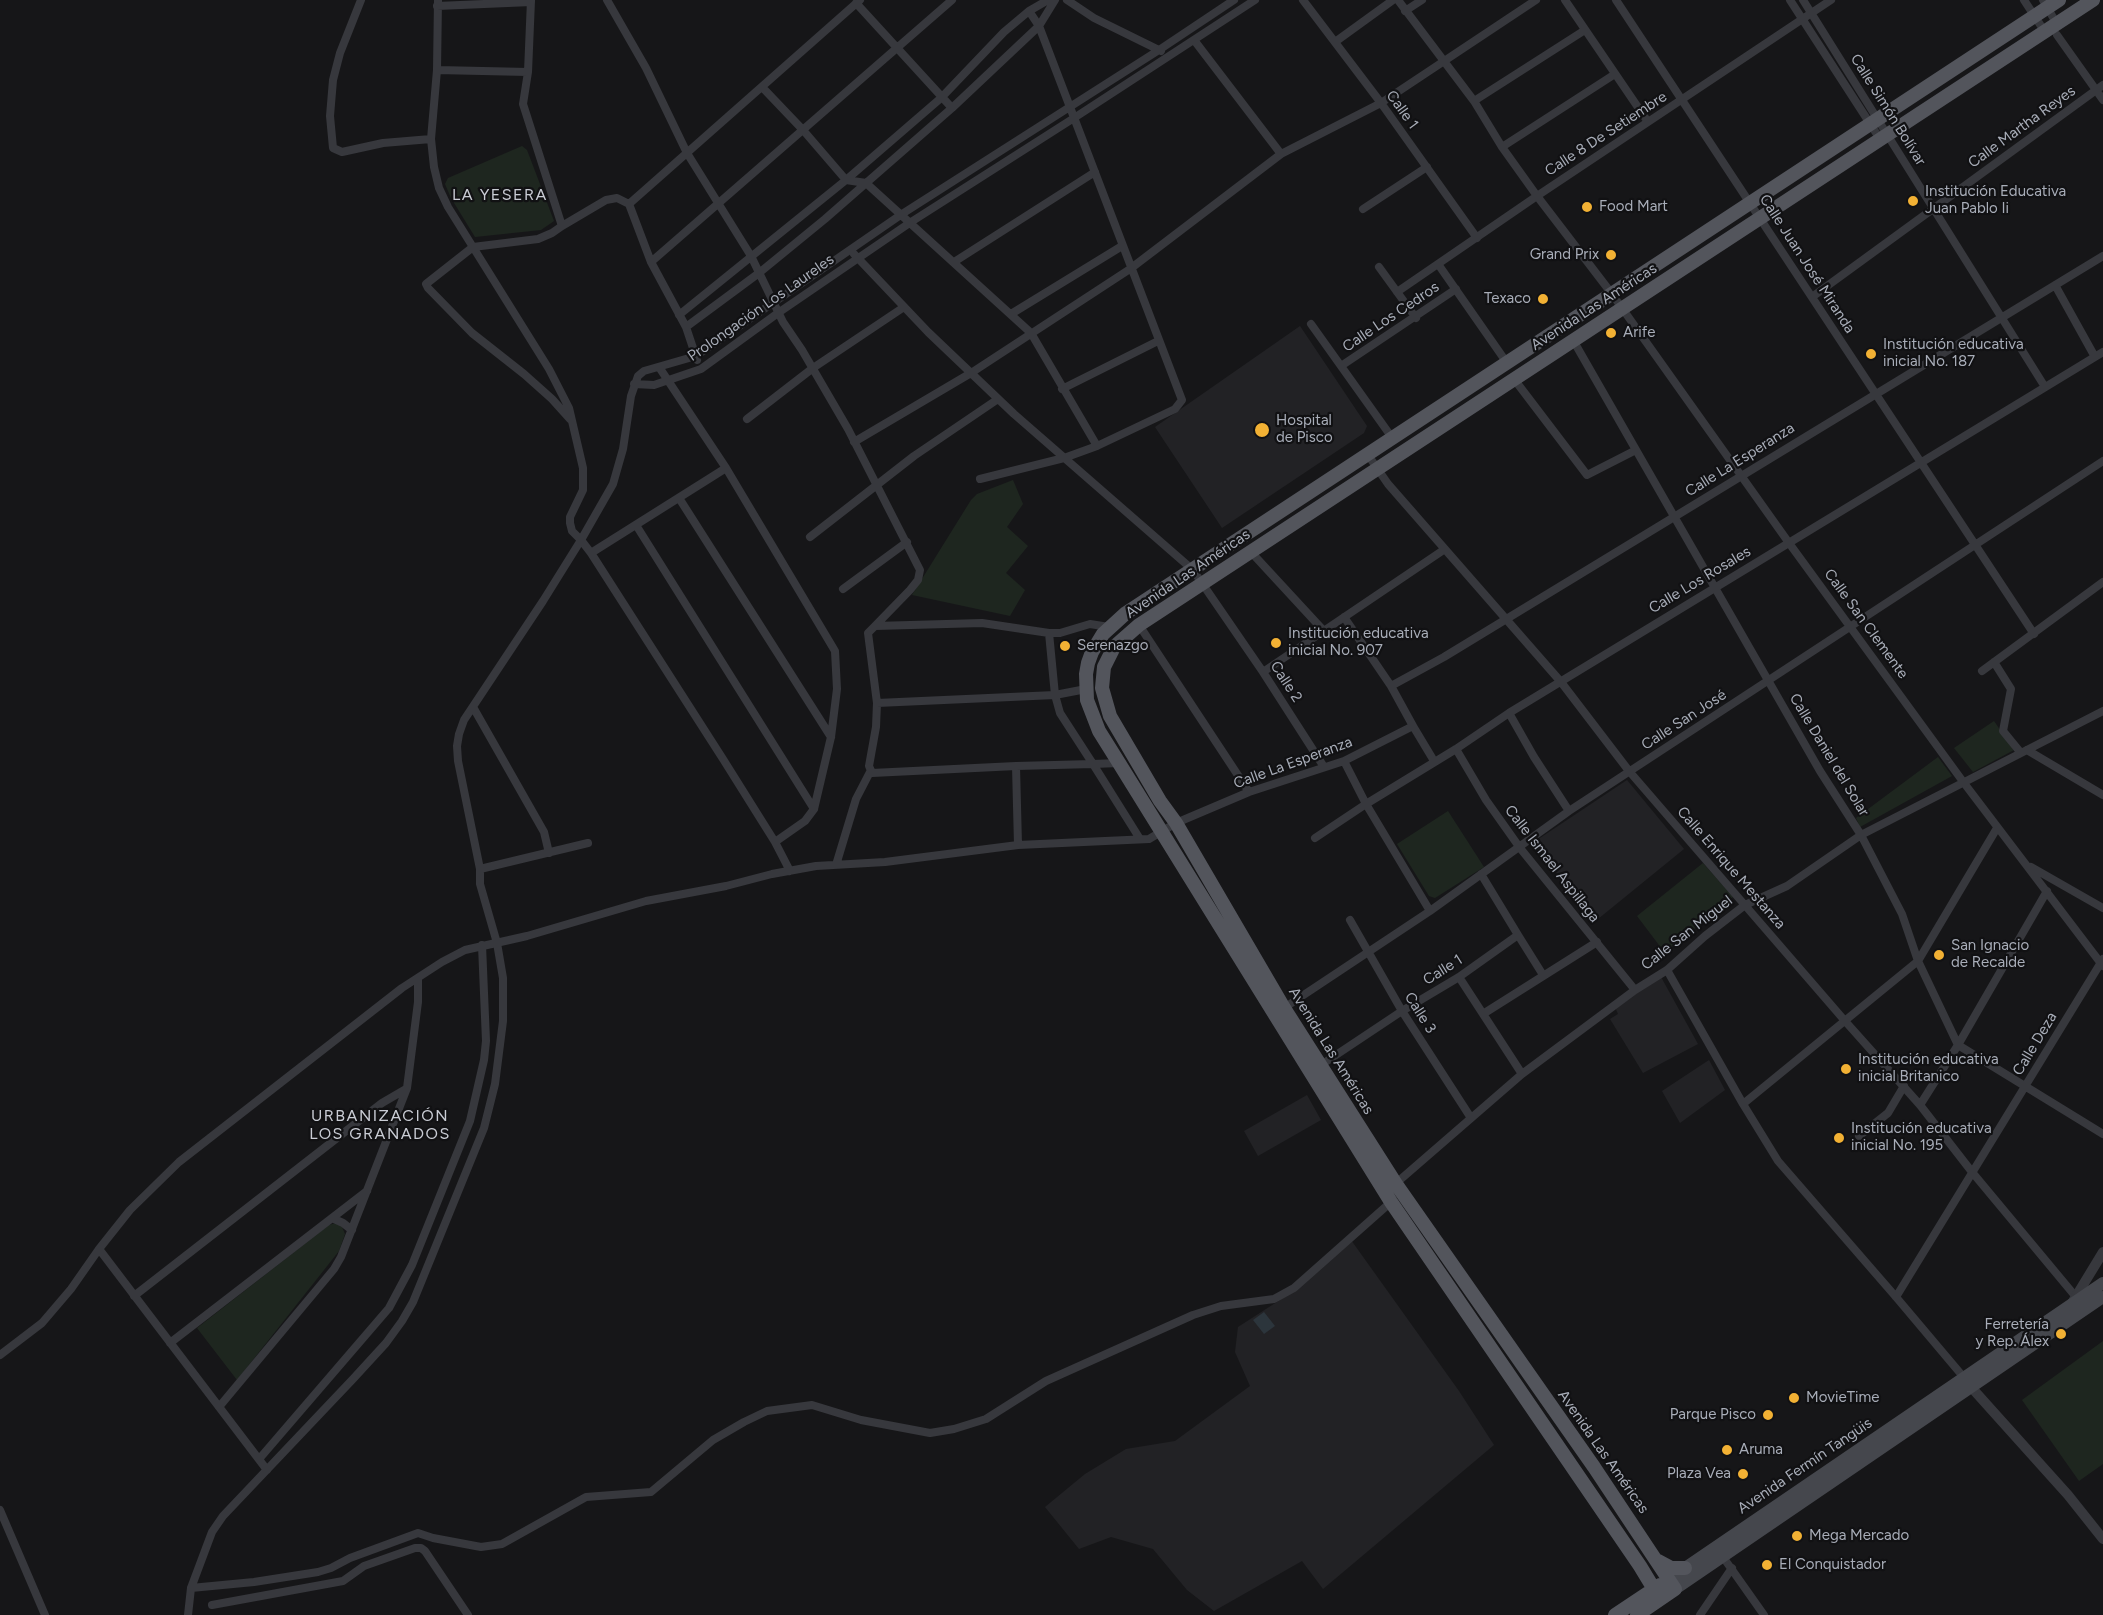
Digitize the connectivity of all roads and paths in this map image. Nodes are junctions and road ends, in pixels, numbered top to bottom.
1 (361, 0) edge
2 (607, 0) edge
3 (952, 0) edge
4 (1048, 0) edge
5 (1056, 0) edge
6 (1067, 0) edge
7 (1233, 0) edge
8 (1255, 0) edge
9 (1303, 0) edge
10 (1393, 0) edge
11 (1398, 0) edge
12 (1422, 0) edge
13 (1565, 0) edge
14 (1616, 0) edge
15 (1790, 0) edge
16 (1803, 0) edge
17 (1831, 0) edge
18 (2024, 0) edge
19 (2093, 0) edge
20 (531, 1) edge
21 (1533, 1) edge
22 (858, 2) edge
23 (438, 3) edge
24 (2050, 3) edge
25 (1029, 10) junction
26 (1405, 11) junction
27 (1811, 13) junction
28 (2035, 16) junction
29 (1802, 19) junction
30 (1039, 26) junction
31 (1585, 30) junction
32 (2054, 30) junction
33 (1194, 40) junction
34 (1335, 42) junction
35 (898, 48) junction
36 (1159, 50) junction
37 (1171, 55) junction
38 (1443, 62) junction
39 (437, 70) junction
40 (528, 72) junction
41 (1615, 74) junction
42 (762, 87) junction
43 (2100, 88) edge
44 (941, 98) junction
45 (1682, 100) junction
46 (2103, 100) edge
47 (1474, 101) junction
48 (1381, 103) junction
49 (1070, 107) junction
50 (952, 108) junction
51 (1074, 118) junction
52 (1874, 121) junction
53 (1648, 122) junction
54 (803, 130) junction
55 (1884, 137) junction
56 (431, 139) junction
57 (1502, 147) junction
58 (687, 153) junction
59 (1281, 154) junction
60 (1427, 167) junction
61 (1095, 172) junction
62 (846, 180) junction
63 (866, 183) junction
64 (1537, 196) junction
65 (1750, 202) junction
66 (628, 204) junction
67 (718, 204) junction
68 (1363, 209) dead end
69 (1934, 209) junction
70 (902, 214) junction
71 (1760, 218) junction
72 (911, 222) junction
73 (562, 226) junction
74 (1476, 238) junction
75 (1122, 246) junction
76 (473, 247) junction
77 (849, 250) junction
78 (751, 256) junction
79 (2103, 256) edge
80 (857, 258) junction
81 (651, 262) junction
82 (954, 262) junction
83 (1438, 264) junction
84 (1378, 267) dead end
85 (1130, 269) junction
86 (759, 273) junction
87 (2055, 285) junction
88 (1456, 290) junction
89 (1397, 292) junction
90 (1612, 294) junction
91 (1812, 297) junction
92 (773, 303) junction
93 (904, 308) junction
94 (1622, 308) junction
95 (778, 313) junction
96 (1011, 314) junction
97 (680, 315) junction
98 (2002, 317) junction
99 (1416, 318) junction
100 (1311, 324) dead end
101 (686, 327) junction
102 (1031, 333) junction
103 (1573, 340) junction
104 (1158, 341) junction
105 (1539, 341) junction
106 (2099, 355) edge
107 (696, 356) junction
108 (1549, 356) junction
109 (1507, 363) junction
110 (1341, 366) junction
111 (659, 367) junction
112 (813, 368) junction
113 (701, 369) junction
114 (971, 373) junction
115 (1514, 379) junction
116 (668, 381) junction
117 (634, 384) junction
118 (2045, 387) junction
119 (1062, 389) junction
120 (1875, 393) junction
121 (998, 399) junction
122 (747, 419) dead end
123 (573, 422) junction
124 (1394, 439) junction
125 (854, 442) junction
126 (1097, 446) junction
127 (1636, 450) junction
128 (1368, 455) junction
129 (1064, 458) junction
130 (2103, 461) edge
131 (1921, 462) junction
132 (726, 468) junction
133 (1376, 468) junction
134 (1742, 476) junction
135 (980, 479) dead end
136 (876, 487) junction
137 (679, 498) junction
138 (1674, 516) junction
139 (636, 525) junction
140 (810, 537) dead end
141 (581, 540) junction
142 (907, 542) junction
143 (1789, 543) junction
144 (1975, 544) junction
145 (1445, 549) junction
146 (1251, 552) junction
147 (591, 553) junction
148 (1193, 570) junction
149 (2103, 582) edge
150 (1202, 584) junction
151 (1715, 586) junction
152 (843, 589) dead end
153 (1344, 617) junction
154 (1506, 619) junction
155 (1139, 625) junction
156 (874, 626) junction
157 (1851, 626) junction
158 (1110, 627) junction
159 (1323, 630) junction
160 (1049, 633) junction
161 (2034, 634) junction
162 (1994, 662) junction
163 (1982, 671) dead end
164 (1263, 672) junction
165 (1769, 680) junction
166 (1562, 682) junction
167 (1391, 687) junction
168 (1086, 689) junction
169 (1055, 695) junction
170 (877, 703) junction
171 (473, 707) junction
172 (2103, 711) edge
173 (1509, 713) junction
174 (1413, 726) junction
175 (831, 736) junction
176 (1456, 749) junction
177 (2024, 752) junction
178 (1344, 761) junction
179 (1434, 761) junction
180 (1119, 763) junction
181 (1093, 764) junction
182 (1017, 766) junction
183 (1324, 767) junction
184 (1629, 771) junction
185 (870, 772) junction
186 (1964, 783) junction
187 (1249, 792) junction
188 (2103, 795) edge
189 (1366, 804) junction
190 (814, 809) junction
191 (1569, 811) junction
192 (1176, 823) junction
193 (1997, 828) junction
194 (1163, 831) junction
195 (1861, 835) junction
196 (1316, 838) dead end
197 (1140, 839) junction
198 (775, 842) junction
199 (588, 843) dead end
200 (1018, 845) junction
201 (1520, 848) junction
202 (549, 852) junction
203 (2025, 864) junction
204 (836, 865) junction
205 (480, 869) junction
206 (790, 871) junction
207 (1481, 874) junction
208 (2047, 891) junction
209 (1745, 905) junction
210 (2103, 908) edge
211 (1430, 910) junction
212 (1350, 920) dead end
213 (1518, 935) junction
214 (1597, 942) junction
215 (497, 943) junction
216 (482, 945) junction
217 (1367, 952) junction
218 (1918, 961) junction
219 (2102, 963) edge
220 (1667, 970) junction
221 (1543, 975) junction
222 (1459, 977) junction
223 (418, 978) junction
224 (1635, 990) junction
225 (1284, 1008) junction
226 (1402, 1011) junction
227 (1484, 1014) junction
228 (1845, 1021) junction
229 (1958, 1045) junction
230 (1321, 1065) junction
231 (1522, 1074) junction
232 (1904, 1086) junction
233 (2025, 1087) junction
234 (407, 1088) junction
235 (1743, 1104) junction
236 (1920, 1105) junction
237 (1471, 1118) junction
238 (2103, 1134) edge
239 (1859, 1136) dead end
240 (1972, 1172) junction
241 (367, 1191) junction
242 (1391, 1193) junction
243 (332, 1218) junction
244 (352, 1230) junction
245 (1435, 1240) junction
246 (99, 1249) junction
247 (1422, 1249) junction
248 (2103, 1252) edge
249 (2103, 1283) edge
250 (134, 1296) junction
251 (1896, 1297) junction
252 (2103, 1297) edge
253 (2075, 1305) junction
254 (170, 1343) junction
255 (0, 1355) edge
256 (1967, 1383) junction
257 (219, 1407) junction
258 (260, 1458) junction
259 (1852, 1461) junction
260 (267, 1470) junction
261 (0, 1510) edge
262 (2103, 1539) edge
263 (1723, 1557) junction
264 (1658, 1561) junction
265 (1684, 1568) junction
266 (1732, 1568) junction
267 (1672, 1584) junction
268 (191, 1588) junction
269 (1657, 1594) junction
270 (212, 1605) dead end
271 (45, 1615) edge
272 (188, 1615) edge
273 (468, 1615) edge
274 (1615, 1615) edge
275 (1637, 1615) edge
276 (1700, 1615) edge
277 (1764, 1615) edge

1 - 56 street
2 - 58 street
3 - 35 street
4 - 25 street
5 - 30 street
6 - 36 street
7 - 36 street, Prolongación Los Laureles
8 - 33 street, Prolongación Los Laureles
9 - 34 street, Calle 1
10 - 34 street
11 - 26 street, Calle San Clemente
12 - 26 street
13 - 31 street
14 - 45 street, Calle Juan José Miranda
15 - 29 street, Calle Simón Bolívar
16 - 27 street, Calle Simón Bolívar
17 - 27 street, Calle 8 De Setiembre
18 - 28 street
19 - 32 main road, Avenida Las Américas
20 - 23 street
20 - 40 street
21 - 38 street
22 - 35 street
22 - 42 street
23 - 39 street
24 - 28 main road, Avenida Las Américas
24 - 32 street
25 - 30 street
25 - 44 street
26 - 38 street, Calle San Clemente
27 - 29 street, Calle 8 De Setiembre
27 - 52 street, Calle Simón Bolívar
28 - 32 street
28 - 52 main road, Avenida Las Américas
29 - 45 street, Calle 8 De Setiembre
29 - 52 street, Calle Simón Bolívar
30 - 49 street
30 - 50 street
31 - 41 street
31 - 47 street
32 - 43 street
32 - 55 main road, Avenida Las Américas
33 - 37 street, Prolongación Los Laureles
33 - 59 street
34 - 48 street, Calle 1
35 - 44 street
35 - 54 street
36 - 37 street
36 - 49 street, Prolongación Los Laureles
37 - 51 street, Prolongación Los Laureles
38 - 47 street, Calle San Clemente
38 - 48 street
39 - 40 street
39 - 56 street
40 - 73 street
41 - 53 street
41 - 57 street
42 - 54 street
42 - 58 street
43 - 46 street
43 - 69 street, Calle Martha Reyes
44 - 50 street
44 - 62 street
45 - 53 street, Calle 8 De Setiembre
45 - 65 street, Calle Juan José Miranda
47 - 57 street, Calle San Clemente
48 - 59 street
48 - 60 street, Calle 1
49 - 51 street
49 - 70 street, Prolongación Los Laureles
50 - 63 street
51 - 61 street
51 - 72 street, Prolongación Los Laureles
52 - 55 street, Calle Simón Bolívar
52 - 65 main road, Avenida Las Américas
53 - 64 street, Calle 8 De Setiembre
54 - 62 street
54 - 67 street
55 - 69 street, Calle Simón Bolívar
55 - 71 main road, Avenida Las Américas
56 - 76 street
57 - 64 street, Calle San Clemente
58 - 66 street
58 - 67 street
59 - 85 street
60 - 68 street
60 - 74 street, Calle 1
61 - 75 street
61 - 82 street
62 - 63 street
62 - 78 street
63 - 70 street
63 - 86 street
64 - 74 street, Calle 8 De Setiembre
64 - 90 street, Calle San Clemente
65 - 71 street, Calle Juan José Miranda
65 - 90 main road, Avenida Las Américas
66 - 73 street
66 - 81 street
67 - 78 street
67 - 81 street
69 - 91 street, Calle Martha Reyes
69 - 98 street, Calle Simón Bolívar
70 - 72 street
70 - 77 street, Prolongación Los Laureles
71 - 91 street, Calle Juan José Miranda
71 - 94 main road, Avenida Las Américas
72 - 80 street, Prolongación Los Laureles
72 - 82 street
73 - 76 street
74 - 83 street, Calle 8 De Setiembre
75 - 85 street
75 - 96 street
76 - 123 street
76 - 123 street
77 - 80 street, Calle 2
77 - 92 street, Prolongación Los Laureles
78 - 86 street
78 - 97 street
79 - 87 street, Calle La Esperanza
80 - 93 street, Calle 2
80 - 95 street, Prolongación Los Laureles
81 - 97 street
82 - 96 street
83 - 88 street
83 - 89 street, Calle 8 De Setiembre
84 - 89 street
85 - 102 street
85 - 104 street
86 - 92 street
86 - 101 street
87 - 98 street, Calle La Esperanza
87 - 106 street
88 - 99 street, Calle Los Cedros
88 - 109 street
89 - 99 street
90 - 94 street, Calle San Clemente
90 - 105 main road, Avenida Las Américas
91 - 120 street, Calle Juan José Miranda
92 - 95 street
92 - 107 street, Prolongación Los Laureles
93 - 112 street
93 - 114 street, Calle 2
94 - 103 main road, Avenida Las Américas
94 - 134 street, Calle San Clemente
95 - 112 street
95 - 113 street, Prolongación Los Laureles
96 - 102 street
97 - 101 street
98 - 118 street, Calle Simón Bolívar
98 - 120 street, Calle La Esperanza
99 - 110 street, Calle Los Cedros
100 - 110 street
101 - 107 street
102 - 114 street
102 - 119 street
103 - 108 main road, Avenida Las Américas
103 - 127 street, Calle Daniel del Solar
104 - 119 street
104 - 126 street
105 - 108 main road
105 - 109 main road, Avenida Las Américas
106 - 118 street, Calle Los Rosales
107 - 111 street, Prolongación Los Laureles
107 - 113 street
108 - 115 main road, Avenida Las Américas
109 - 124 main road, Avenida Las Américas
110 - 124 street
111 - 116 street
111 - 117 street, Prolongación Los Laureles
112 - 122 street
112 - 125 street
113 - 116 street, Prolongación Los Laureles
114 - 121 street, Calle 2
114 - 125 street
115 - 127 street
115 - 133 main road, Avenida Las Américas
116 - 117 street, Prolongación Los Laureles
116 - 132 street
117 - 141 street
118 - 131 street, Calle Los Rosales
119 - 126 street
120 - 131 street, Calle Juan José Miranda
120 - 134 street, Calle La Esperanza
121 - 129 street, Calle 2
121 - 136 street
123 - 141 street
124 - 128 main road, Avenida Las Américas
125 - 136 street
126 - 129 street
127 - 138 street, Calle Daniel del Solar
128 - 133 street, Calle Enrique Mestanza
128 - 148 main road, Avenida Las Américas
129 - 135 street
129 - 148 street, Calle 2
130 - 144 street, Calle San José
131 - 143 street, Calle Los Rosales
131 - 144 street, Calle Juan José Miranda
132 - 137 street
132 - 175 street
133 - 145 street, Calle Enrique Mestanza
133 - 146 main road, Avenida Las Américas
134 - 138 street, Calle La Esperanza
134 - 143 street, Calle San Clemente
136 - 140 street
136 - 142 street
137 - 139 street
137 - 175 street
138 - 151 street, Calle Daniel del Solar
138 - 154 street, Calle La Esperanza
139 - 147 street
139 - 190 street
141 - 147 street
141 - 171 street
142 - 152 street
142 - 156 street
143 - 151 street, Calle Los Rosales
143 - 157 street, Calle San Clemente
144 - 157 street, Calle San José
144 - 161 street, Calle Juan José Miranda
145 - 153 street
145 - 154 street, Calle Enrique Mestanza
146 - 150 main road, Avenida Las Américas
146 - 159 street
147 - 198 street
148 - 150 street, Calle 2
148 - 158 main road, Avenida Las Américas
149 - 161 street
150 - 155 main road, Avenida Las Américas
150 - 164 street, Calle 2
151 - 165 street, Calle Daniel del Solar
151 - 166 street, Calle Los Rosales
153 - 159 street
153 - 167 street
154 - 166 street, Calle Enrique Mestanza
154 - 167 street, Calle La Esperanza
155 - 187 street
155 - 192 main road, Avenida Las Américas
156 - 160 street
156 - 170 street
157 - 165 street, Calle San José
157 - 186 street, Calle San Clemente
158 - 160 street
158 - 168 main road, Avenida Las Américas
159 - 164 street
160 - 169 street
161 - 162 street
162 - 163 street
162 - 177 street
164 - 183 street, Calle 2
165 - 184 street, Calle San José
165 - 195 street, Calle Daniel del Solar
166 - 173 street, Calle Los Rosales
166 - 184 street, Calle Enrique Mestanza
167 - 174 street
168 - 169 street
168 - 180 main road, Avenida Las Américas
169 - 170 street
169 - 181 street
170 - 185 street
171 - 202 street
171 - 205 street
172 - 177 street, Calle San Miguel
173 - 176 street, Calle Los Rosales
173 - 191 street
174 - 178 street, Calle La Esperanza
174 - 179 street
175 - 190 street
176 - 179 street, Calle Los Rosales
176 - 201 street, Calle Ismael Aspillaga
177 - 186 street, Calle San Miguel
177 - 188 street
178 - 183 street, Calle La Esperanza
178 - 189 street
179 - 189 street, Calle Los Rosales
180 - 181 street
180 - 194 main road, Avenida Las Américas
181 - 182 street
181 - 197 street
182 - 185 street
182 - 200 street
183 - 187 street, Calle La Esperanza
184 - 191 street, Calle San José
184 - 209 street, Calle Enrique Mestanza
185 - 204 street
186 - 193 street, Calle San Clemente
186 - 195 street, Calle San Miguel
187 - 192 street, Calle La Esperanza
189 - 196 street, Calle Los Rosales
189 - 211 street
190 - 198 street
191 - 201 street, Calle San José
192 - 194 street, Calle La Esperanza
192 - 225 main road, Avenida Las Américas
193 - 203 street, Calle San Clemente
193 - 218 street
194 - 197 street, Calle La Esperanza
194 - 242 main road, Avenida Las Américas
195 - 209 street, Calle San Miguel
195 - 218 street, Calle Daniel del Solar
197 - 200 street, Calle La Esperanza
198 - 206 street
199 - 202 street
200 - 204 street, Calle La Esperanza
201 - 207 street, Calle San José
201 - 214 street, Calle Ismael Aspillaga
202 - 205 street
203 - 208 street, Calle San Clemente
203 - 210 street
204 - 206 street, Calle La Esperanza
205 - 215 street
206 - 215 street, Calle La Esperanza
207 - 211 street, Calle San José
207 - 213 street
208 - 219 street, Calle San Clemente
208 - 229 street
209 - 220 street, Calle San Miguel
209 - 228 street, Calle Enrique Mestanza
211 - 217 street, Calle San José
212 - 217 street, Calle 3
213 - 221 street
213 - 222 street, Calle 1
214 - 221 street
214 - 224 street, Calle Ismael Aspillaga
215 - 216 street, Calle La Esperanza
215 - 260 street
216 - 223 street, Calle La Esperanza
216 - 258 street
217 - 225 street, Calle San José
217 - 226 street, Calle 3
218 - 228 street
218 - 229 street, Calle Daniel del Solar
219 - 233 street, Calle Deza
220 - 224 street, Calle San Miguel
220 - 235 street
221 - 227 street
222 - 226 street, Calle 1
222 - 227 street
223 - 234 street
223 - 246 street, Calle La Esperanza
224 - 231 street, Calle San Miguel
225 - 230 main road, Avenida Las Américas
226 - 230 street, Calle 1
226 - 237 street, Calle 3
227 - 231 street
228 - 232 street, Calle Enrique Mestanza
228 - 235 street
229 - 233 street
229 - 236 street
230 - 242 main road, Avenida Las Américas
231 - 237 street, Calle San Miguel
232 - 236 street, Calle Enrique Mestanza
232 - 239 street
233 - 238 street
233 - 240 street, Calle Deza
234 - 241 street
234 - 250 street
235 - 251 street
236 - 240 street, Calle Enrique Mestanza
237 - 242 street, Calle San Miguel
240 - 251 street, Calle Deza
240 - 253 street, Calle Enrique Mestanza
241 - 243 street
241 - 244 street
242 - 245 main road, Avenida Las Américas
242 - 247 main road, Avenida Las Américas
242 - 268 street, Calle San Miguel
243 - 244 street
243 - 254 street
244 - 257 street
245 - 247 main road
245 - 264 main road, Avenida Las Américas
246 - 250 street
246 - 255 street, Calle La Esperanza
247 - 269 main road, Avenida Las Américas
248 - 253 street
249 - 253 main road, Avenida Fermín Tangüis
250 - 254 street
251 - 256 street
252 - 253 main road, Avenida Fermín Tangüis
253 - 256 main road, Avenida Fermín Tangüis
254 - 257 street
256 - 259 main road, Avenida Fermín Tangüis
256 - 262 street
257 - 258 street
258 - 260 street
259 - 263 main road, Avenida Fermín Tangüis
259 - 265 main road, Avenida Fermín Tangüis
260 - 268 street
261 - 271 street
263 - 266 street
263 - 267 main road, Avenida Fermín Tangüis
264 - 265 main road
264 - 267 main road, Avenida Las Américas
265 - 267 main road, Avenida Fermín Tangüis
266 - 276 street
266 - 277 street
267 - 269 main road, Avenida Fermín Tangüis
268 - 272 street
269 - 274 main road, Avenida Fermín Tangüis
269 - 275 main road, Avenida Fermín Tangüis
270 - 273 street

